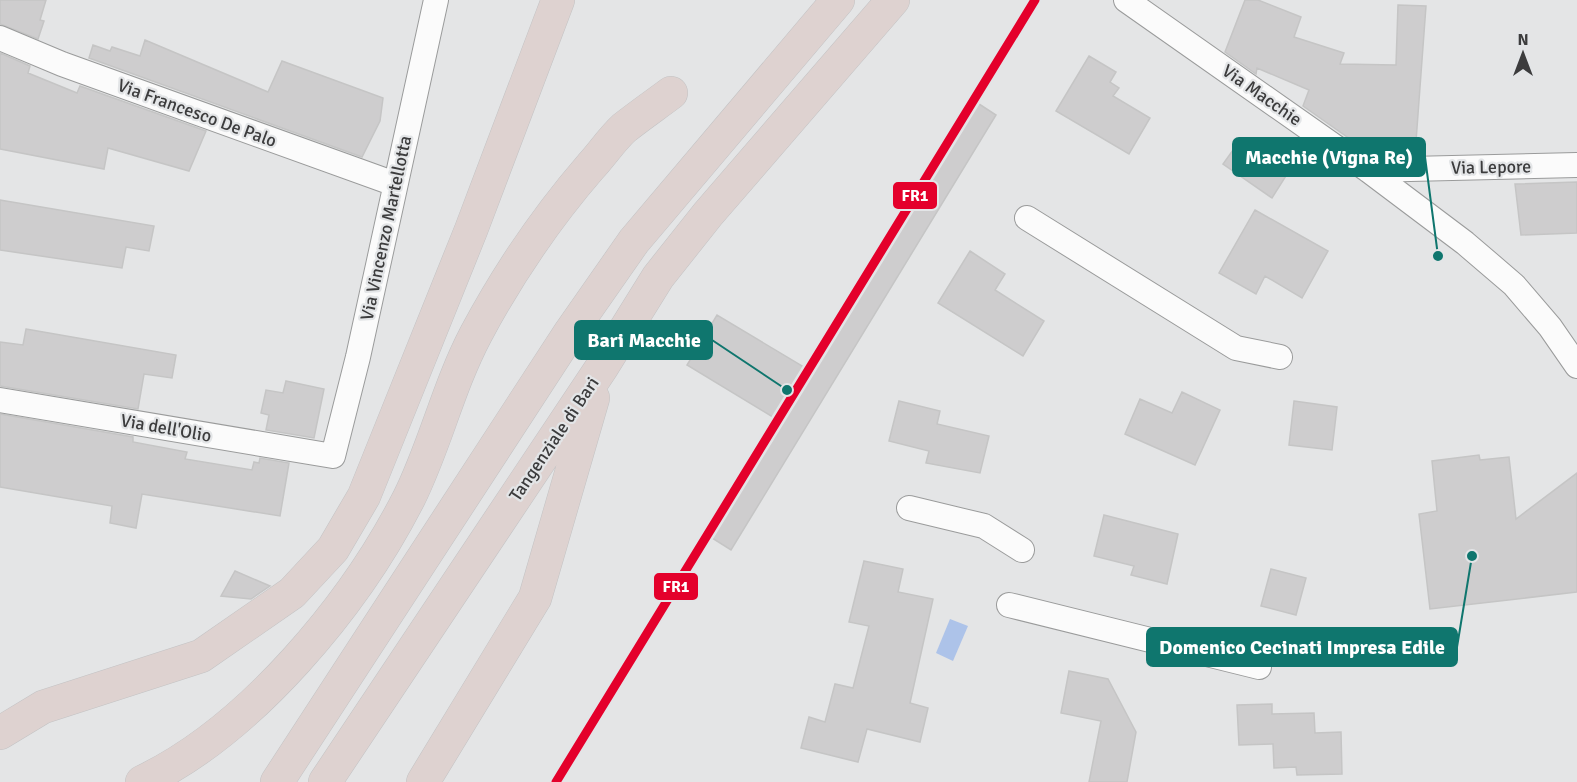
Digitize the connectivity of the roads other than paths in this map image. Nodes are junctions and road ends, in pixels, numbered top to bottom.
1 (436, 0) edge
2 (558, 0) edge
3 (838, 0) edge
4 (893, 0) edge
5 (1126, 0) edge
6 (0, 38) edge
7 (671, 93) dead end
8 (1577, 165) edge
9 (1368, 170) junction
10 (395, 184) junction
11 (1027, 218) dead end
12 (1280, 357) dead end
13 (1577, 366) edge
14 (602, 367) junction
15 (0, 400) edge
16 (333, 456) joint
17 (909, 508) dead end
18 (1022, 550) dead end
19 (1009, 605) dead end
20 (1259, 667) dead end
21 (0, 734) edge
22 (142, 782) edge
23 (277, 782) edge
24 (325, 782) edge
25 (423, 782) edge

1 - 10 street, Via Vincenzo Martellotta
2 - 21 highway
3 - 23 highway
4 - 14 highway, Tangenziale di Bari
5 - 9 street, Via Macchie
6 - 10 street, Via Francesco De Palo
7 - 22 highway
8 - 9 street, Via Lepore
9 - 13 street, Via Macchie
10 - 16 street, Via Vincenzo Martellotta
11 - 12 street
14 - 24 highway, Tangenziale di Bari
14 - 25 highway
15 - 16 street, Via dell'Olio
17 - 18 street
19 - 20 street

